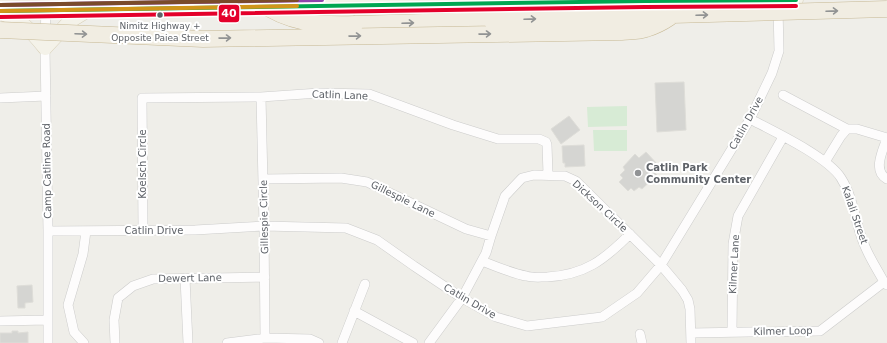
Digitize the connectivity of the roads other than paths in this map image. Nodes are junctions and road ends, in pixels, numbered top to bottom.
1 (256, 0) edge
2 (277, 0) edge
3 (645, 0) edge
4 (687, 0) edge
5 (778, 0) edge
6 (795, 0) edge
7 (299, 2) edge
8 (216, 4) edge
9 (0, 5) edge
10 (46, 5) edge
11 (887, 9) edge
12 (88, 10) junction
13 (0, 12) edge
14 (778, 18) junction
15 (355, 24) junction
16 (0, 30) edge
17 (45, 48) junction
18 (783, 95) dead end
19 (46, 96) junction
20 (261, 97) junction
21 (0, 98) edge
22 (142, 98) joint
23 (750, 119) junction
24 (847, 129) junction
25 (783, 137) junction
26 (887, 138) edge
27 (825, 162) junction
28 (548, 174) junction
29 (263, 179) junction
30 (887, 179) edge
31 (264, 226) junction
32 (143, 230) junction
33 (48, 231) junction
34 (86, 231) junction
35 (630, 234) junction
36 (491, 236) junction
37 (482, 261) junction
38 (661, 265) junction
39 (265, 277) junction
40 (186, 278) junction
41 (885, 283) edge
42 (365, 284) dead end
43 (462, 298) junction
44 (354, 311) junction
45 (48, 320) junction
46 (0, 321) edge
47 (732, 332) junction
48 (691, 333) junction
49 (265, 338) junction
50 (48, 343) edge
51 (84, 343) edge
52 (115, 343) edge
53 (188, 343) edge
54 (227, 343) edge
55 (319, 343) edge
56 (342, 343) edge
57 (413, 343) edge
58 (429, 343) edge
59 (691, 343) edge

1 - 15 highway, bridge
2 - 15 highway, bridge
3 - 5 main road
3 - 7 main road
16 -> 4 highway, bridge
5 - 6 main road
5 - 14 street, Catlin Drive
6 - 14 main road
7 - 8 main road
7 - 9 highway, bridge
8 - 12 main road
10 - 12 main road
10 - 13 main road
10 - 17 street, Camp Catline Road
15 -> 11 highway, bridge
12 - 17 main road
13 - 17 main road
14 - 23 street, Catlin Drive
17 - 19 street, Camp Catline Road
18 - 24 street
19 - 21 street
19 - 33 street, Camp Catline Road
20 - 22 street, Catlin Lane
20 - 28 street, Catlin Lane
20 - 29 street, Gillespie Circle
22 - 32 street, Koelsch Circle
23 - 25 street, Kalali Street
23 - 38 street, Catlin Drive
24 - 26 street
24 - 27 street
25 - 27 street, Kalali Street
25 - 47 street, Kilmer Lane
26 - 30 street
27 - 41 street, Kalali Street
28 - 35 street, Dickson Circle
28 - 36 street, Dickson Circle
29 - 31 street, Gillespie Circle
29 - 36 street, Gillespie Lane
31 - 32 street, Catlin Drive
31 - 39 street, Gillespie Circle
31 - 43 street, Catlin Drive
32 - 34 street, Catlin Drive
33 - 34 street, Catlin Drive
33 - 45 street, Camp Catline Road
34 - 51 street
35 - 37 street
35 - 38 street, Dickson Circle
36 - 37 street, Dickson Circle
37 - 43 street, Dickson Circle
38 - 43 street, Catlin Drive
38 - 48 street, Dickson Circle
39 - 40 street, Dewert Lane
39 - 49 street, Gillespie Circle
40 - 52 street, Dewert Lane
40 - 53 street
41 - 47 street, Kilmer Loop
42 - 44 street
43 - 58 street, Dickson Circle
44 - 56 street
44 - 57 street
45 - 46 street
45 - 50 street, Camp Catline Road
47 - 48 street, Kilmer Loop
48 - 59 street, Dickson Circle
49 - 54 street
49 - 55 street

